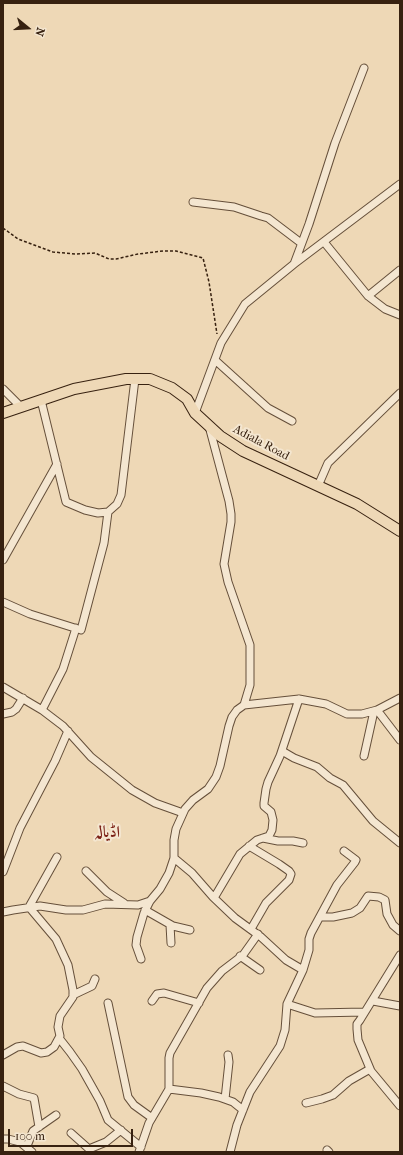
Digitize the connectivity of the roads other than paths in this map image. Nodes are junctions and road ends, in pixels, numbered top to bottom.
1 (364, 68) dead end
2 (400, 184) edge
3 (193, 202) dead end
4 (324, 242) junction
5 (301, 243) junction
6 (294, 264) junction
7 (400, 270) edge
8 (368, 296) junction
9 (400, 315) edge
10 (215, 360) junction
11 (135, 379) junction
12 (3, 389) edge
13 (400, 393) edge
14 (41, 400) junction
15 (22, 407) junction
16 (3, 413) edge
17 (195, 413) junction
18 (292, 421) dead end
19 (209, 426) junction
20 (57, 464) junction
21 (318, 486) junction
22 (108, 512) junction
23 (400, 531) edge
24 (3, 560) edge
25 (3, 602) edge
26 (76, 628) junction
27 (3, 687) edge
28 (23, 698) junction
29 (400, 698) edge
30 (299, 699) junction
31 (244, 705) junction
32 (42, 710) junction
33 (375, 710) junction
34 (3, 714) edge
35 (68, 731) junction
36 (400, 740) edge
37 (282, 751) junction
38 (364, 756) dead end
39 (183, 813) junction
40 (262, 838) junction
41 (399, 841) edge
42 (303, 843) dead end
43 (249, 846) junction
44 (344, 851) dead end
45 (57, 857) dead end
46 (174, 858) junction
47 (3, 872) edge
48 (86, 872) dead end
49 (214, 898) junction
50 (150, 901) junction
51 (126, 905) junction
52 (29, 907) junction
53 (145, 910) junction
54 (3, 912) edge
55 (320, 917) junction
56 (170, 925) junction
57 (251, 929) junction
58 (190, 930) dead end
59 (400, 931) edge
60 (258, 934) junction
61 (171, 943) dead end
62 (400, 955) edge
63 (240, 956) junction
64 (141, 959) dead end
65 (260, 970) dead end
66 (303, 970) junction
67 (94, 978) dead end
68 (73, 996) junction
69 (152, 1001) dead end
70 (372, 1001) junction
71 (108, 1003) dead end
72 (199, 1003) junction
73 (286, 1004) junction
74 (400, 1006) edge
75 (364, 1012) junction
76 (59, 1038) junction
77 (3, 1055) edge
78 (228, 1055) dead end
79 (370, 1068) junction
80 (3, 1086) edge
81 (169, 1089) junction
82 (225, 1099) junction
83 (306, 1103) dead end
84 (400, 1106) edge
85 (243, 1110) junction
86 (56, 1115) dead end
87 (152, 1118) junction
88 (40, 1127) junction
89 (121, 1130) junction
90 (71, 1133) dead end
91 (3, 1139) edge
92 (27, 1146) junction
93 (140, 1149) edge
94 (32, 1152) edge
95 (230, 1152) edge

1 - 5 street
2 - 4 street
3 - 5 street
4 - 6 street
4 - 8 street
5 - 6 street
6 - 10 street
7 - 8 street
8 - 9 street
10 - 17 street
10 - 18 street
11 - 14 main road, Adiala Road
11 - 17 main road, Adiala Road
11 - 22 street
12 - 15 street
13 - 21 street
14 - 15 main road, Adiala Road
14 - 20 street
15 - 16 main road, Adiala Road
17 - 19 main road, Adiala Road
19 - 21 main road, Adiala Road
19 - 31 street
20 - 22 street
20 - 24 street
21 - 23 main road, Adiala Road
22 - 26 street
25 - 26 street
26 - 32 street
27 - 28 street
28 - 32 street
28 - 34 street
29 - 33 street
30 - 31 street
30 - 33 street
30 - 37 street
31 - 39 street
32 - 35 street
33 - 36 street
33 - 38 street
35 - 39 street
35 - 47 street
37 - 40 street
37 - 41 street
39 - 46 street
40 - 42 street
40 - 43 street
43 - 49 street
43 - 57 street
44 - 55 street
45 - 52 street
46 - 49 street
46 - 50 street
48 - 51 street
49 - 57 street
50 - 51 street
50 - 53 street
51 - 52 street
52 - 54 street
52 - 68 street
53 - 56 street
53 - 64 street
55 - 59 street
55 - 66 street
56 - 58 street
56 - 61 street
57 - 60 street
60 - 63 street
60 - 66 street
62 - 70 street
63 - 65 street
63 - 72 street
66 - 73 street
67 - 68 street
68 - 76 street
69 - 72 street
70 - 74 street
70 - 75 street
71 - 87 street
72 - 81 street
73 - 75 street
73 - 85 street
75 - 79 street
76 - 77 street
76 - 89 street
78 - 82 street
79 - 83 street
79 - 84 street
80 - 88 street
81 - 82 street
81 - 87 street
82 - 85 street
85 - 95 street
86 - 88 street
87 - 93 street
88 - 92 street
89 - 90 street
89 - 93 street
91 - 92 street
92 - 94 street

